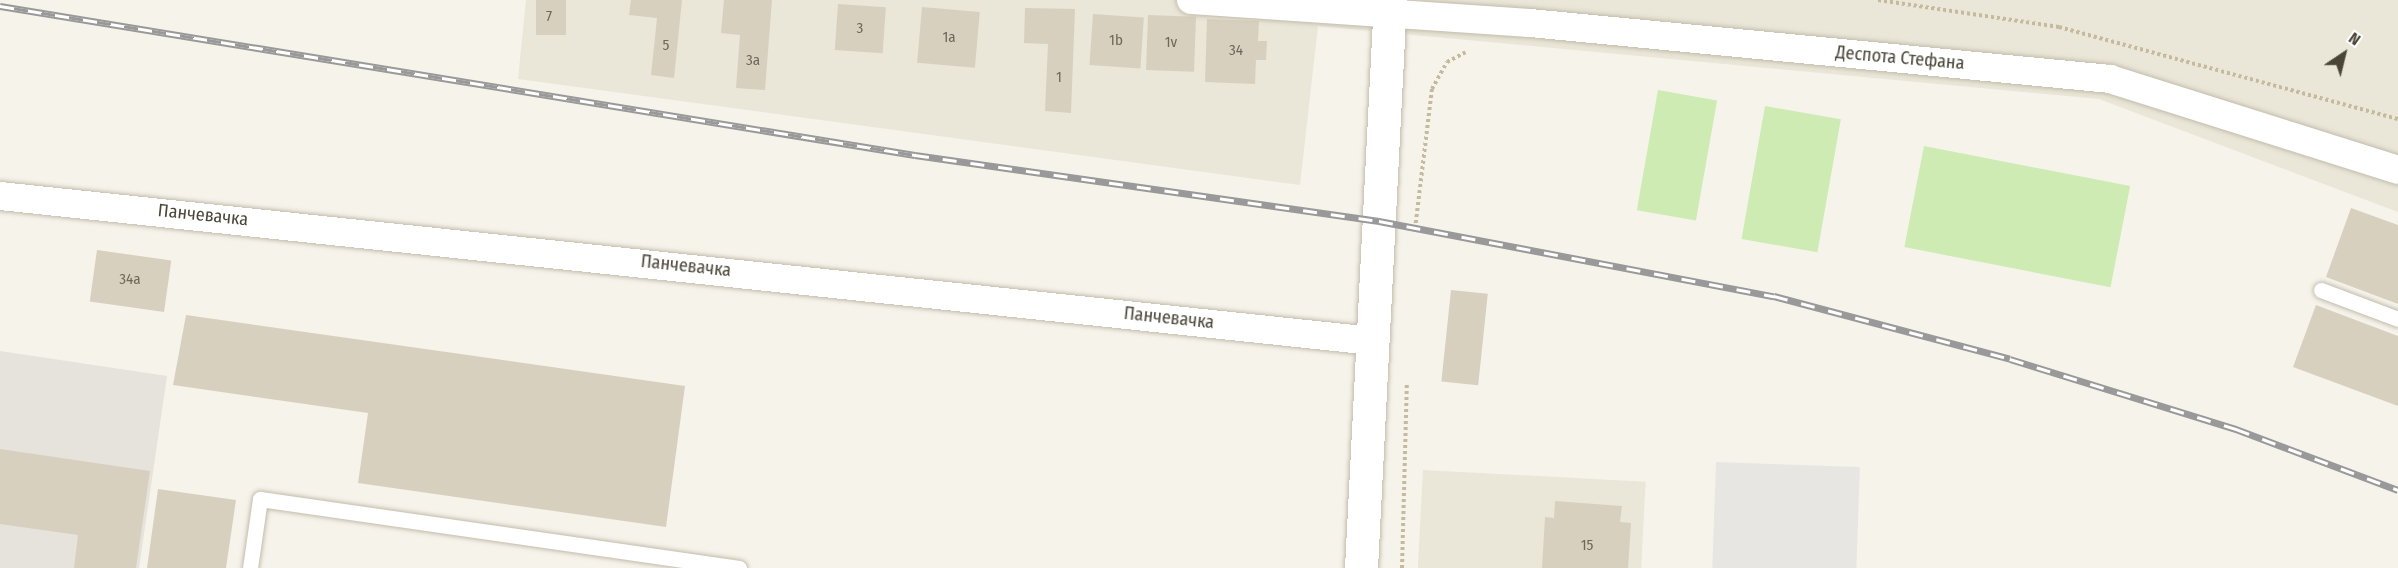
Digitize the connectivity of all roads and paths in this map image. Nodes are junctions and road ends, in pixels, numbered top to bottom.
1 (1191, 0) edge
2 (1878, 0) edge
3 (1389, 6) edge
4 (1474, 50) dead end
5 (2398, 119) edge
6 (2398, 170) edge
7 (0, 196) edge
8 (1414, 240) dead end
9 (2321, 291) dead end
10 (2398, 319) edge
11 (1371, 341) junction
12 (1407, 376) dead end
13 (250, 568) edge
14 (739, 568) edge
15 (1361, 568) edge
16 (1402, 568) edge

1 - 3 street, Деспота Стефана
2 - 5 path
3 - 6 street, Деспота Стефана
3 - 11 street
4 - 8 path
7 - 11 street, Панчевачка
9 - 10 lane
11 - 15 street
12 - 16 path
13 - 14 lane

